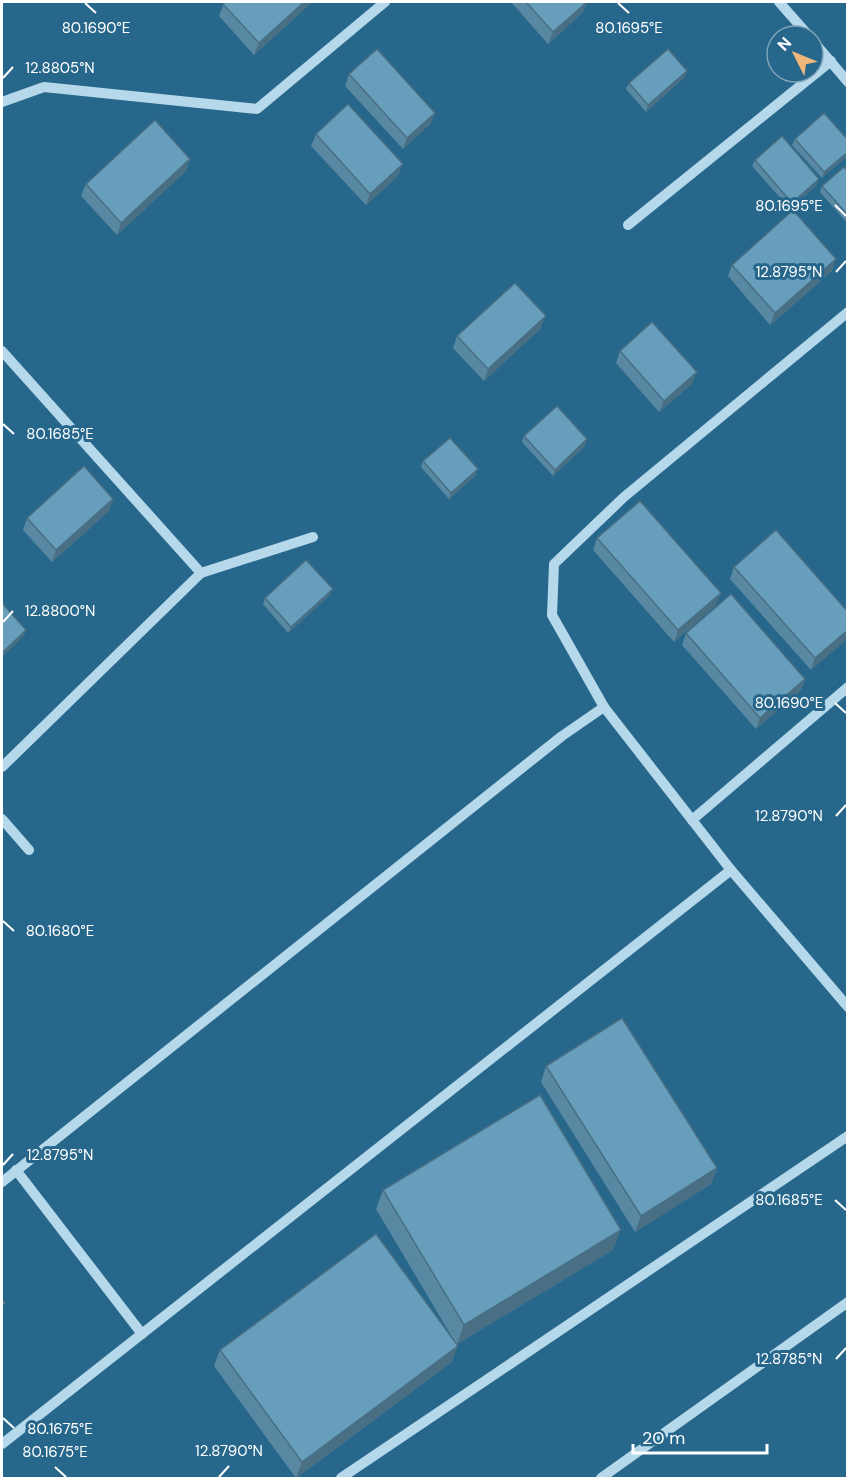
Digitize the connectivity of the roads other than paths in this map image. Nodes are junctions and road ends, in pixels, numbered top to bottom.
1 (385, 2) edge
2 (779, 2) edge
3 (798, 24) edge
4 (825, 54) edge
5 (831, 61) junction
6 (848, 82) edge
7 (2, 102) edge
8 (628, 225) dead end
9 (848, 312) edge
10 (2, 351) edge
11 (313, 537) dead end
12 (201, 573) junction
13 (848, 687) edge
14 (604, 707) junction
15 (2, 767) edge
16 (2, 819) edge
17 (692, 820) junction
18 (29, 850) dead end
19 (731, 870) junction
20 (848, 1007) edge
21 (848, 1136) edge
22 (16, 1170) junction
23 (2, 1182) edge
24 (848, 1302) edge
25 (142, 1334) junction
26 (2, 1444) edge
27 (341, 1479) edge
28 (601, 1479) edge

1 - 7 street
2 - 3 street
4 - 5 street
5 - 6 street
5 - 8 street
9 - 14 street
10 - 12 street
11 - 12 street
12 - 15 street
13 - 17 street
14 - 17 street
14 - 22 street
16 - 18 street
17 - 19 street
19 - 20 street
19 - 25 street
21 - 27 street
22 - 23 street
22 - 25 street
24 - 28 street
25 - 26 street

